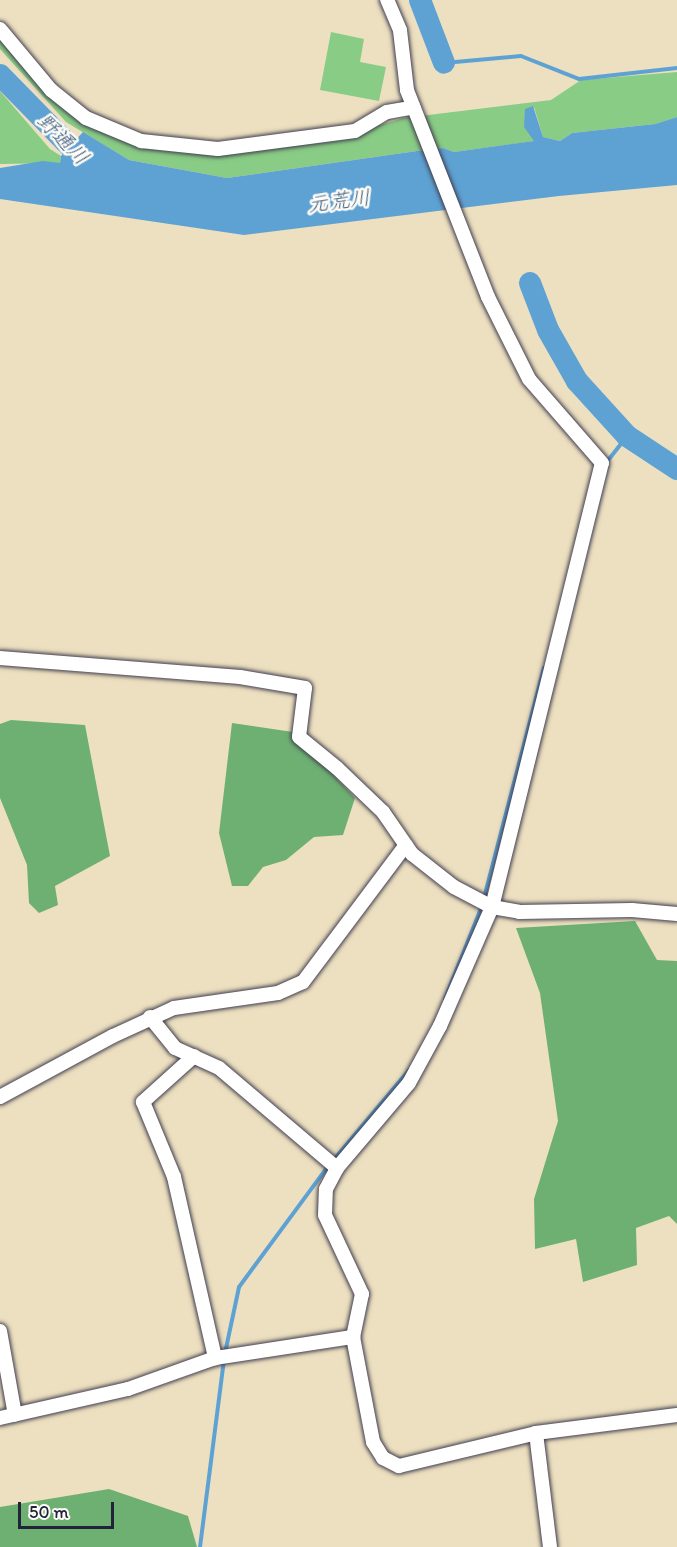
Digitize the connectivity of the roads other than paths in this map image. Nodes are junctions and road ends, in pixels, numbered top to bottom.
1 (387, 0) edge
2 (0, 29) edge
3 (416, 111) junction
4 (0, 658) edge
5 (406, 845) junction
6 (492, 906) junction
7 (677, 914) edge
8 (150, 1017) junction
9 (194, 1056) junction
10 (0, 1097) edge
11 (337, 1168) junction
12 (0, 1331) edge
13 (353, 1338) junction
14 (215, 1358) junction
15 (15, 1415) junction
16 (677, 1415) edge
17 (0, 1418) edge
18 (536, 1433) junction
19 (550, 1547) edge

1 - 3 street
2 - 3 street
3 - 6 street
4 - 5 street
5 - 6 street
5 - 8 street
6 - 7 street
6 - 11 street
8 - 9 street
8 - 10 street
9 - 11 street
9 - 14 street
11 - 13 street
12 - 15 street
13 - 14 street
13 - 18 street
14 - 15 street
15 - 17 street
16 - 18 street
18 - 19 street

